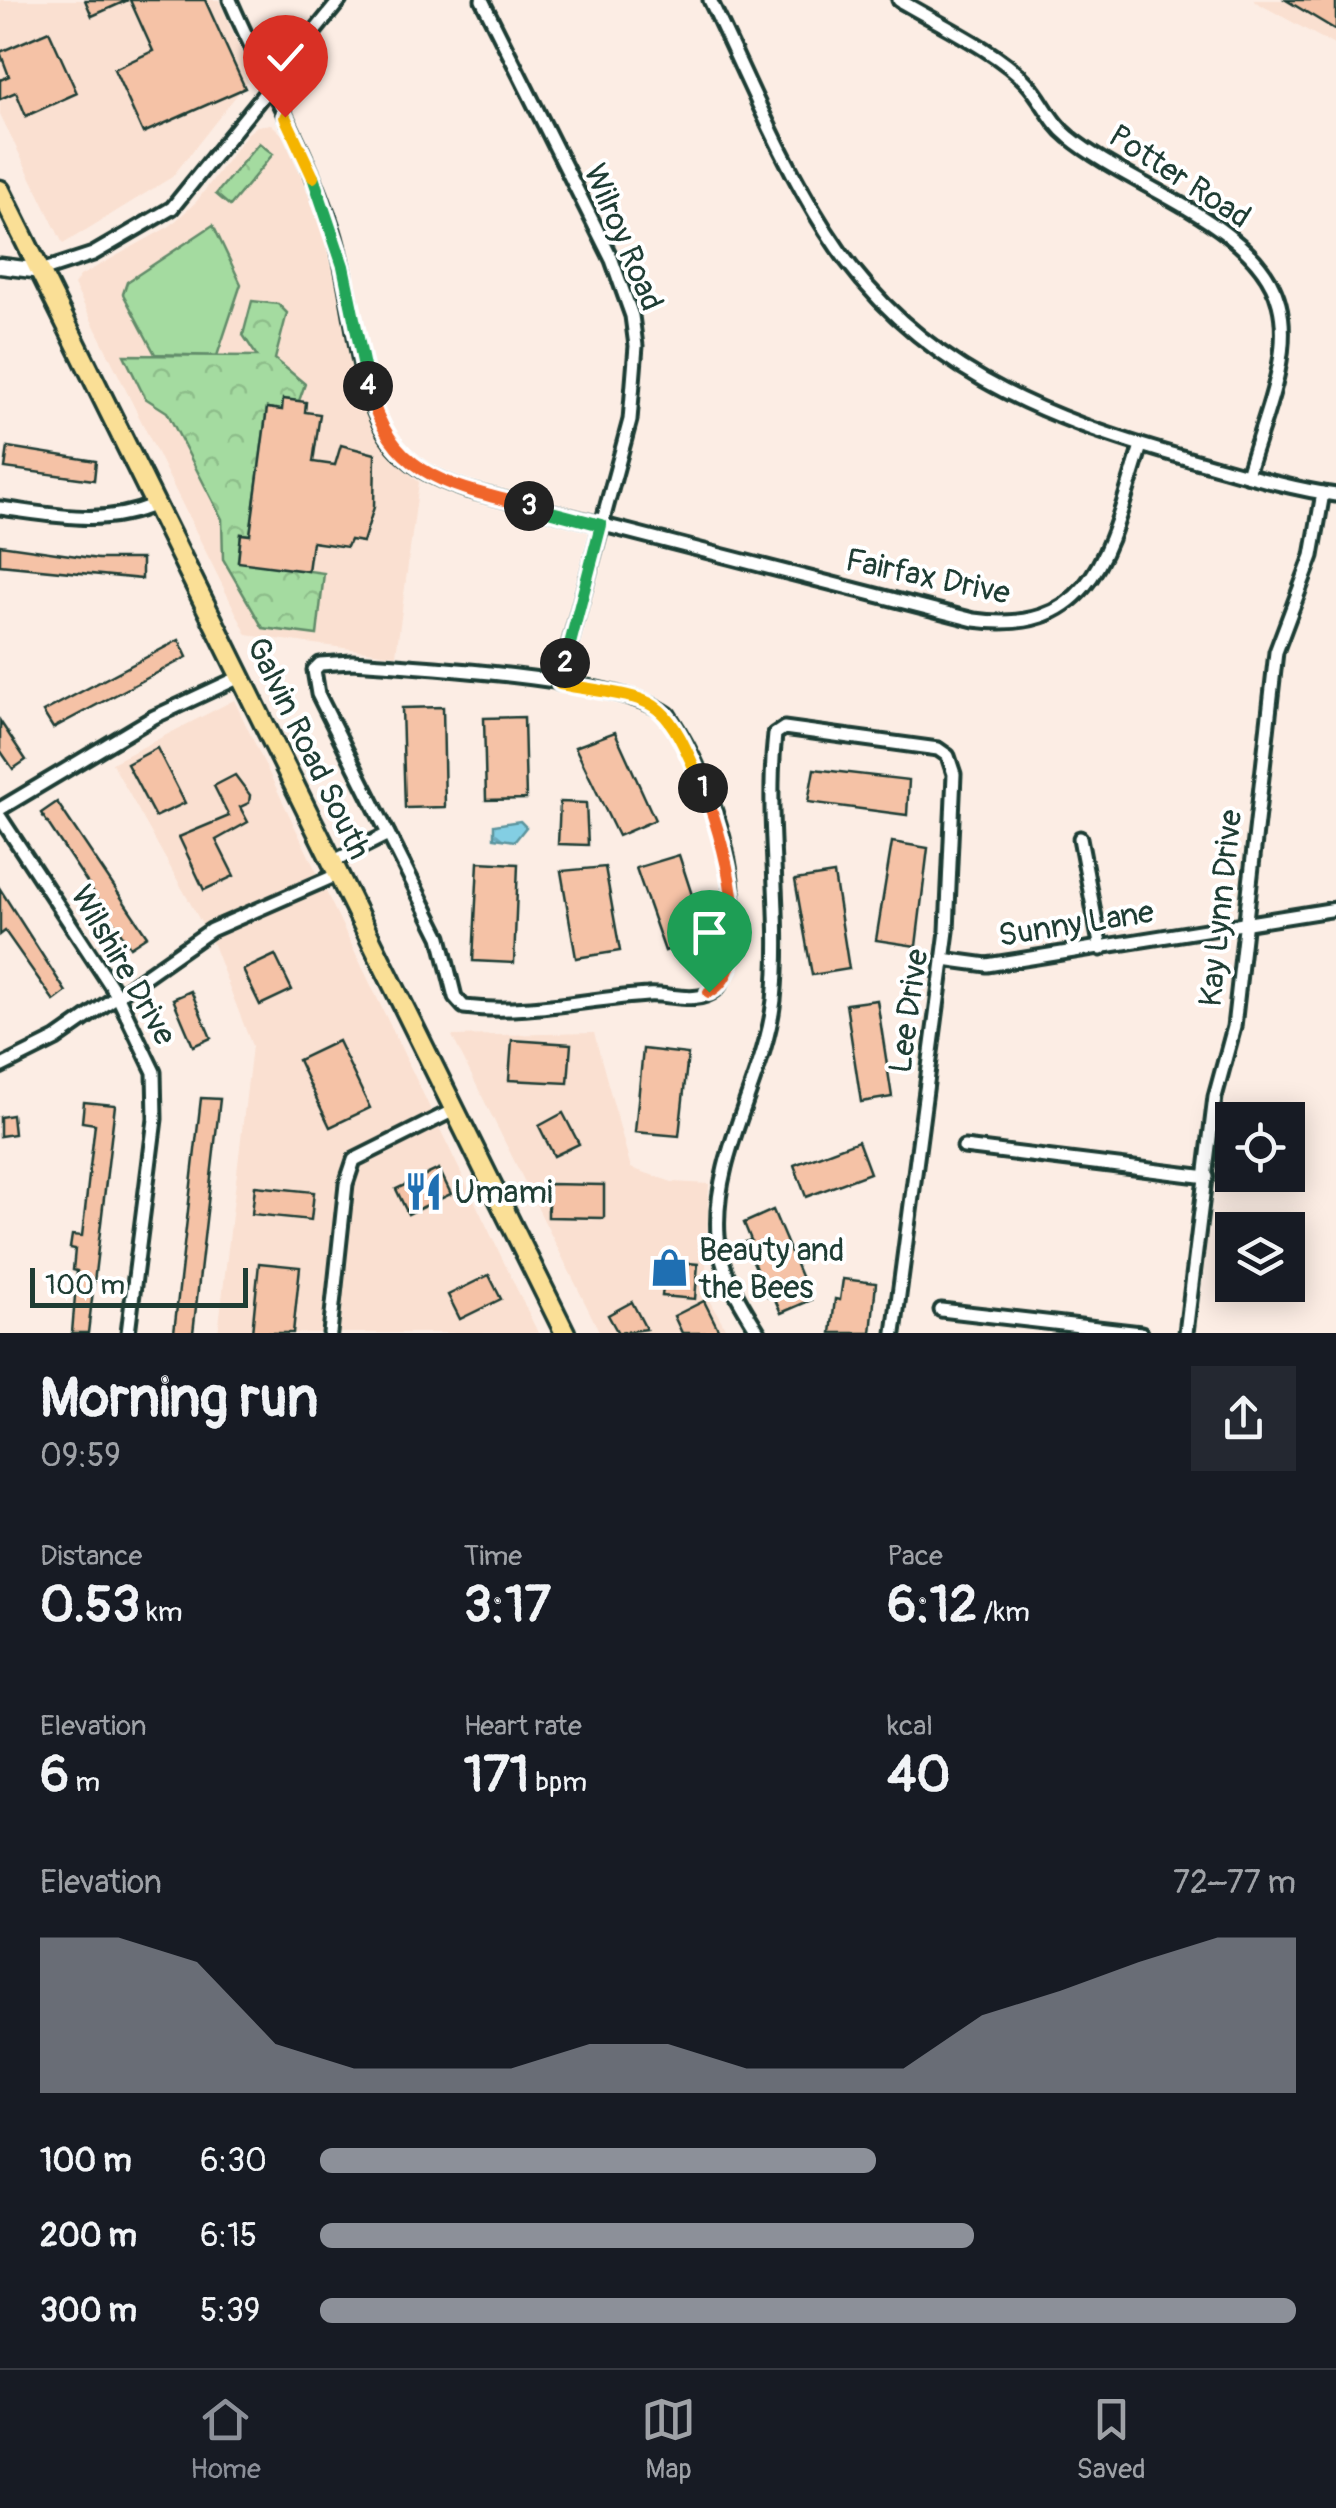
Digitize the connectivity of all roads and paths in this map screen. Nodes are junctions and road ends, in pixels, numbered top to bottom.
1 (230, 0) edge
2 (340, 0) edge
3 (482, 0) edge
4 (710, 0) edge
5 (899, 0) edge
6 (270, 90) junction
7 (0, 190) edge
8 (0, 266) edge
9 (41, 271) junction
10 (1141, 446) junction
11 (1246, 475) junction
12 (1330, 494) edge
13 (155, 504) junction
14 (0, 508) edge
15 (601, 525) junction
16 (240, 676) junction
17 (560, 684) junction
18 (0, 809) edge
19 (0, 817) edge
20 (388, 834) junction
21 (1080, 838) dead end
22 (336, 868) junction
23 (1336, 908) edge
24 (1246, 922) junction
25 (1101, 949) junction
26 (943, 959) junction
27 (117, 995) junction
28 (0, 1067) edge
29 (454, 1110) junction
30 (964, 1147) dead end
31 (1206, 1178) junction
32 (941, 1310) dead end
33 (128, 1333) edge
34 (330, 1333) edge
35 (565, 1333) edge
36 (759, 1333) edge
37 (894, 1333) edge
38 (1141, 1333) edge
39 (1186, 1333) edge

1 - 6 street, Fairfax Drive
2 - 6 street
3 - 15 street, Wilroy Road
4 - 10 street
5 - 11 street, Potter Road
6 - 9 street
6 - 15 street, Fairfax Drive
7 - 9 main road, Galvin Road South
8 - 9 street
9 - 13 main road, Galvin Road South
10 - 11 street
10 - 15 street, Fairfax Drive
11 - 12 street
12 - 24 street, Kay Lynn Drive
13 - 14 street
13 - 16 main road, Galvin Road South
15 - 17 street, Wilroy Road
16 - 18 street
16 - 22 main road, Galvin Road South
17 - 20 street
17 - 20 street
19 - 27 street, Wilshire Drive
20 - 22 street
21 - 25 street
22 - 27 street
22 - 29 main road, Galvin Road South
23 - 24 street, Sunny Lane
24 - 25 street, Sunny Lane
24 - 31 street, Kay Lynn Drive
25 - 26 street, Sunny Lane
26 - 36 street, Lee Drive
26 - 37 street, Lee Drive
27 - 28 street
27 - 33 street, Wilshire Drive
29 - 34 street
29 - 35 main road, Galvin Road South
30 - 31 street
31 - 39 street, Kay Lynn Drive
32 - 38 street

